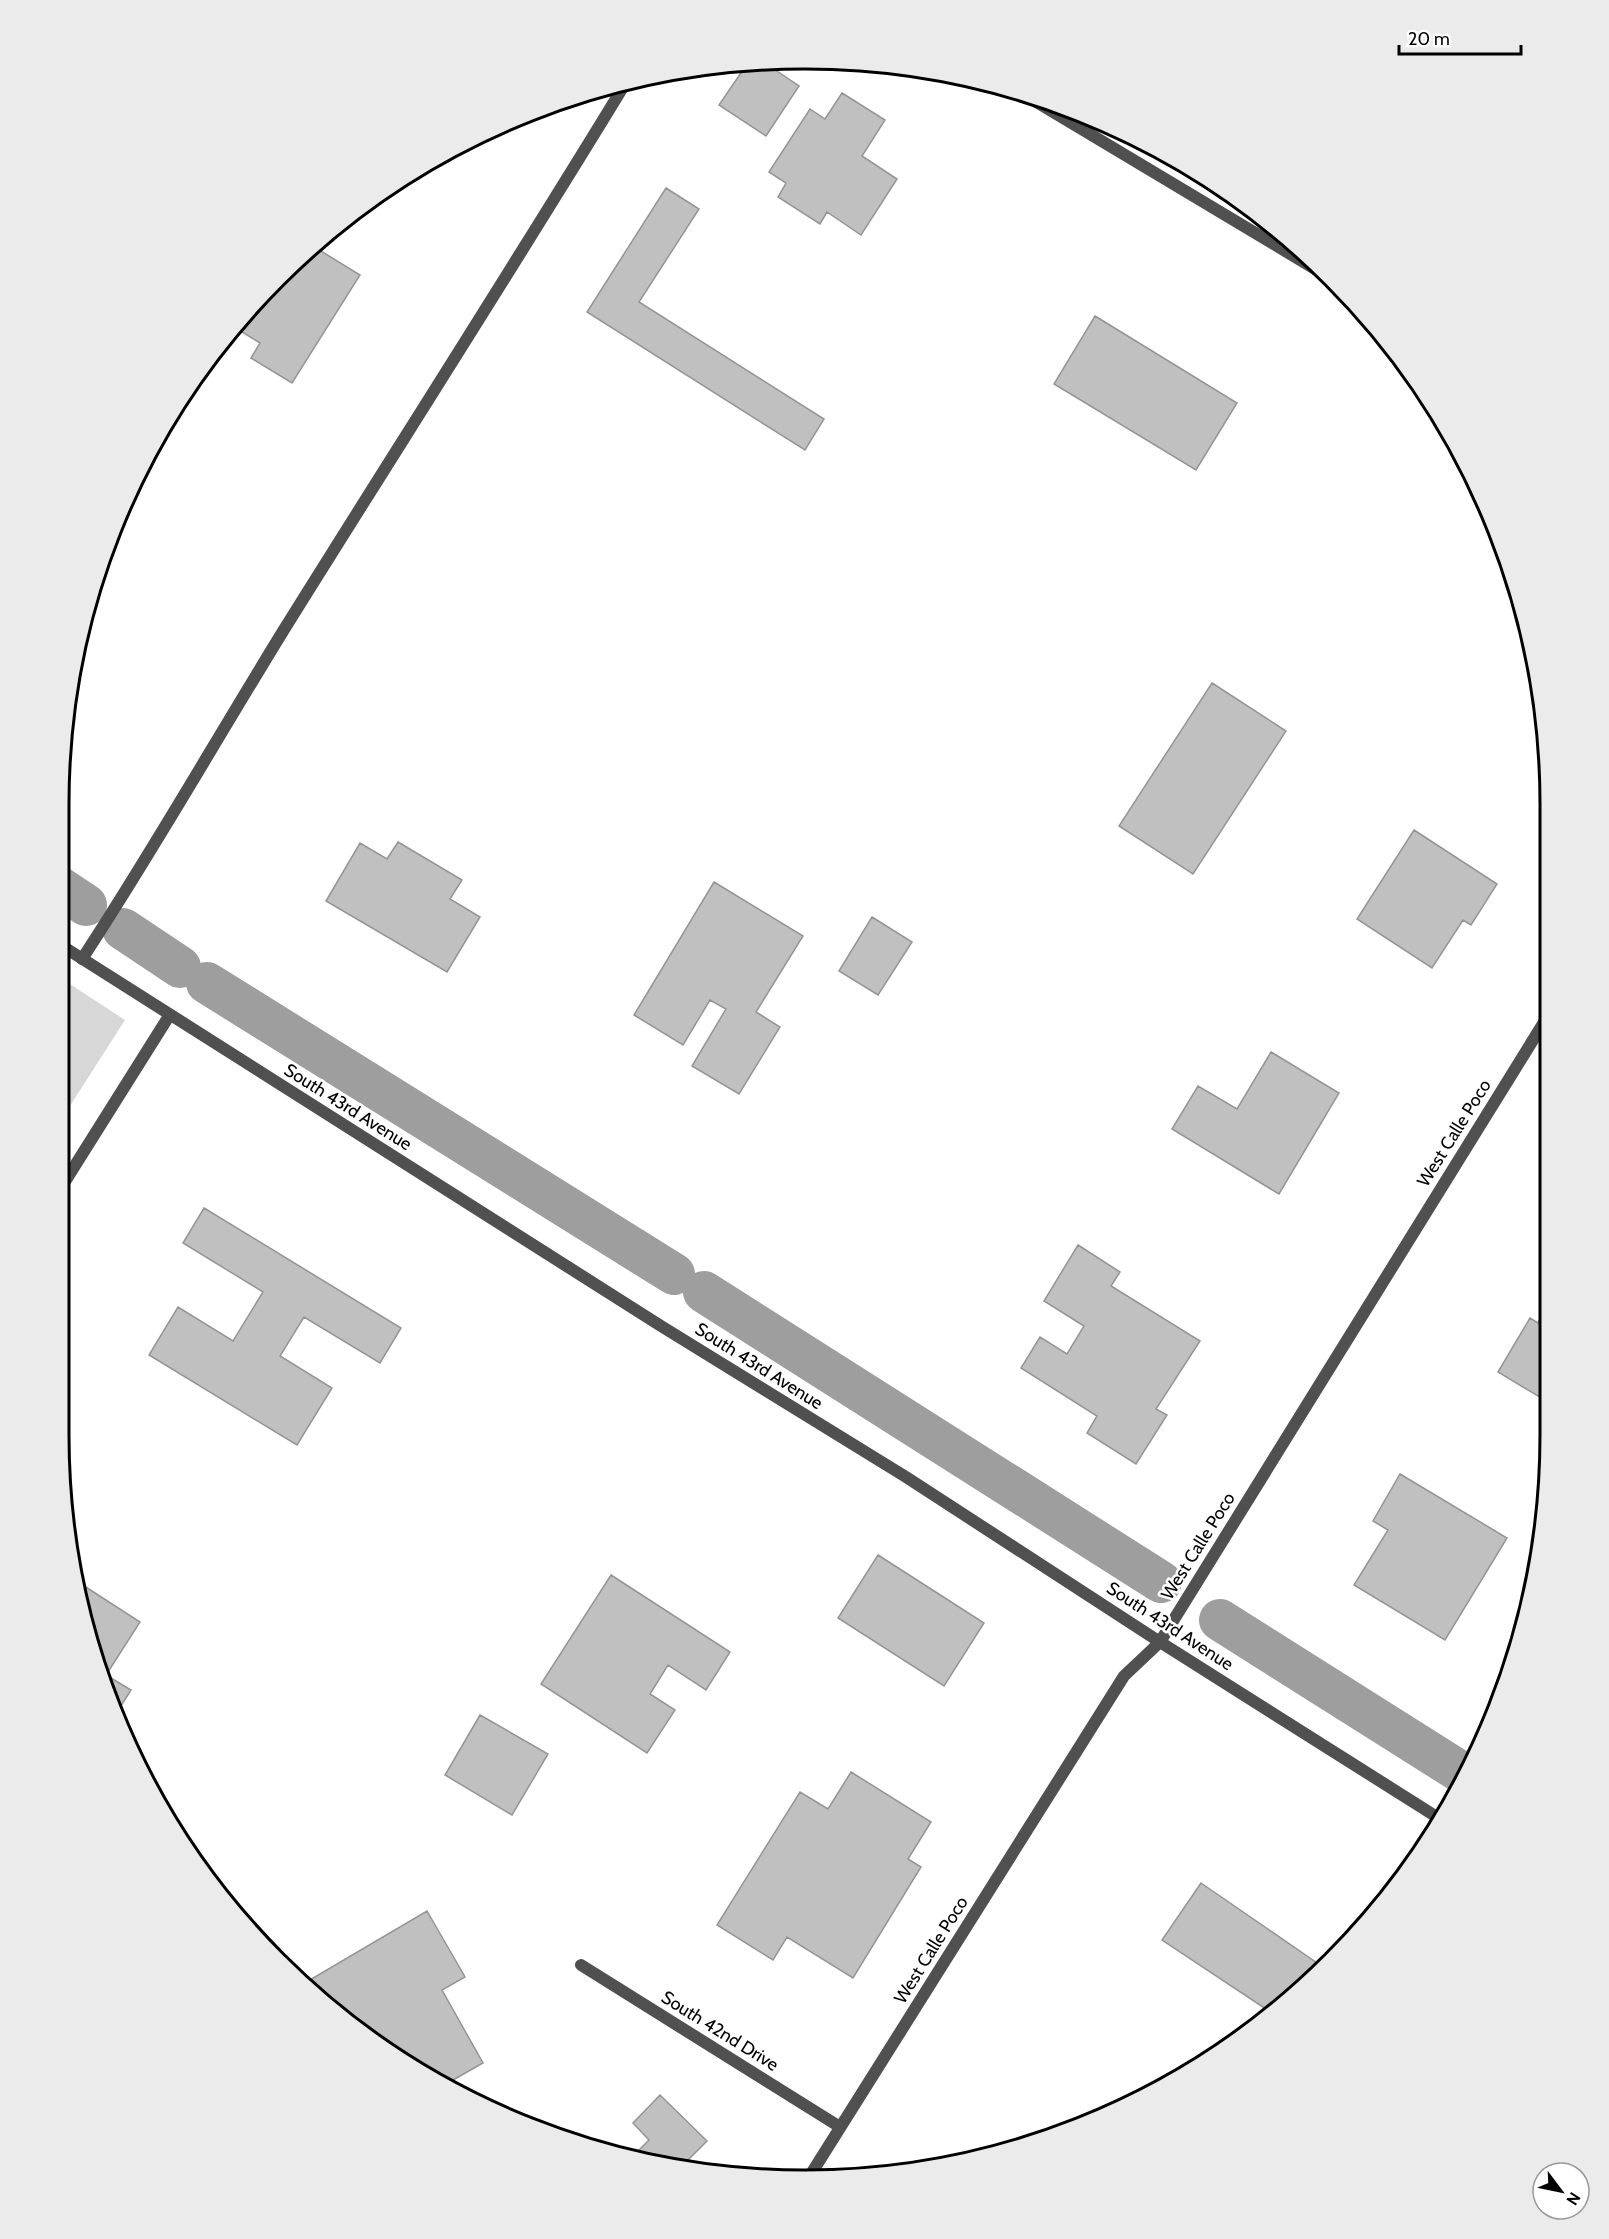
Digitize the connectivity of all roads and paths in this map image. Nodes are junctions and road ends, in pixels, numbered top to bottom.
1 (620, 93) edge
2 (1051, 112) edge
3 (1296, 258) edge
4 (69, 951) edge
5 (82, 959) junction
6 (169, 1016) junction
7 (1540, 1028) edge
8 (69, 1174) edge
9 (1160, 1642) junction
10 (1433, 1815) edge
11 (581, 1965) dead end
12 (840, 2127) junction
13 (814, 2170) edge

1 - 5 street
2 - 3 street
4 - 5 street, South 43rd Avenue
5 - 6 street, South 43rd Avenue
6 - 8 street
6 - 9 street, South 43rd Avenue
7 - 9 street, West Calle Poco
9 - 10 street, South 43rd Avenue
9 - 12 street, West Calle Poco
11 - 12 street, South 42nd Drive
12 - 13 street, West Calle Poco

